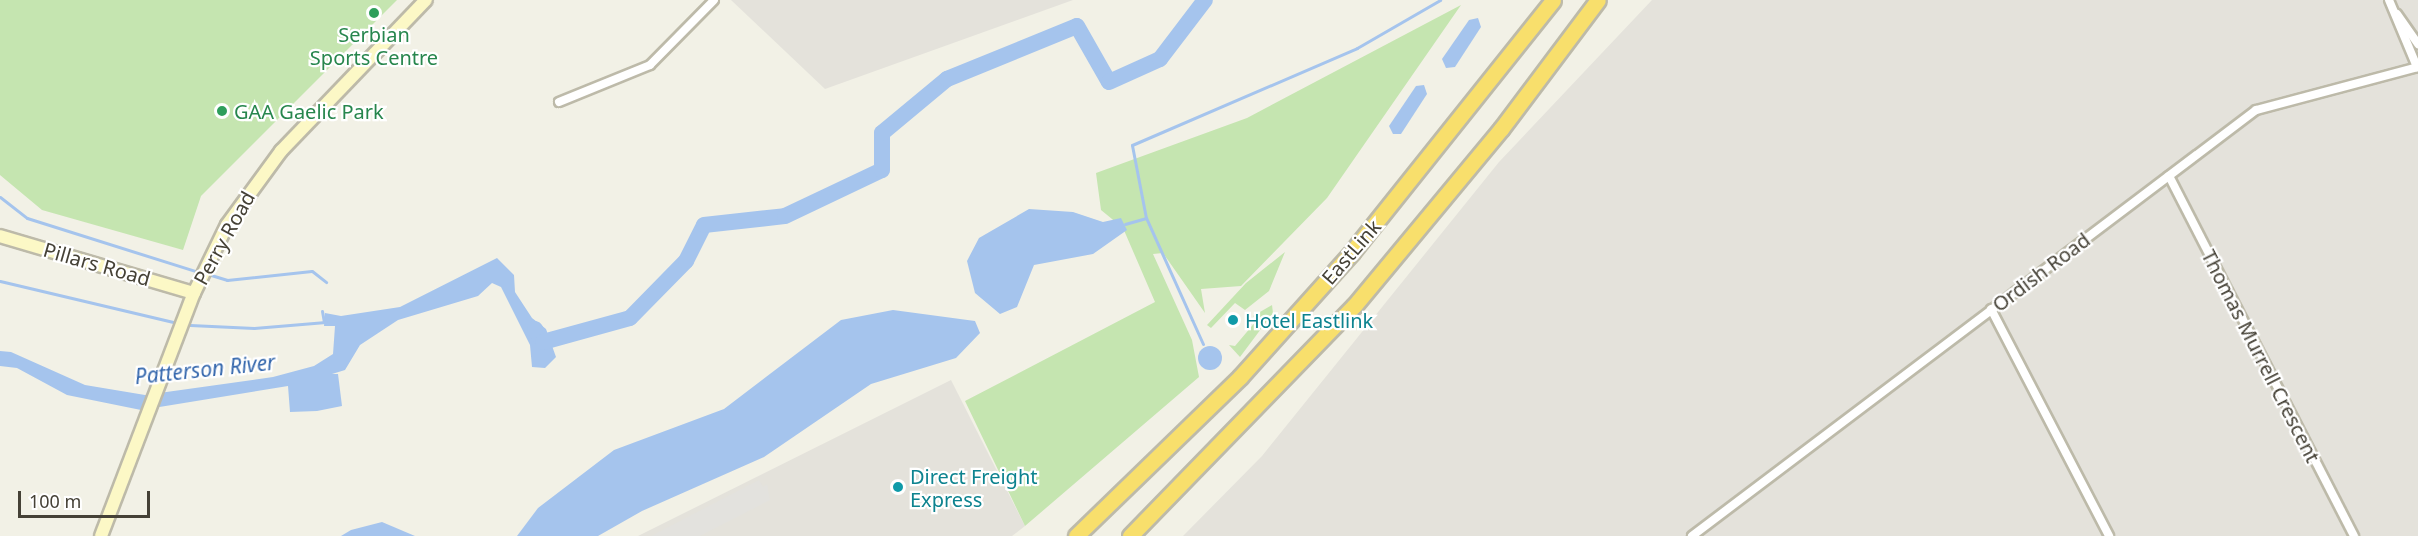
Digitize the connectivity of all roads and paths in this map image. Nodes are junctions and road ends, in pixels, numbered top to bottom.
1 (426, 0) edge
2 (714, 0) edge
3 (1553, 0) edge
4 (1598, 0) edge
5 (2389, 0) edge
6 (2394, 11) junction
7 (2418, 44) edge
8 (2417, 67) edge
9 (559, 102) dead end
10 (2169, 176) junction
11 (0, 236) edge
12 (194, 293) junction
13 (1991, 309) junction
14 (104, 533) edge
15 (1076, 536) edge
16 (1130, 536) edge
17 (1692, 536) edge
18 (2109, 536) edge
19 (2354, 536) edge

1 - 12 main road, Perry Road
2 - 9 street
3 - 15 highway, EastLink
4 - 16 highway, EastLink
5 - 6 street
6 - 7 street
6 - 8 street
8 - 10 street, Ordish Road
10 - 13 street, Ordish Road
10 - 19 street, Thomas Murrell Crescent
11 - 12 main road, Pillars Road
12 - 14 main road, Perry Road
13 - 17 street, Ordish Road
13 - 18 street

